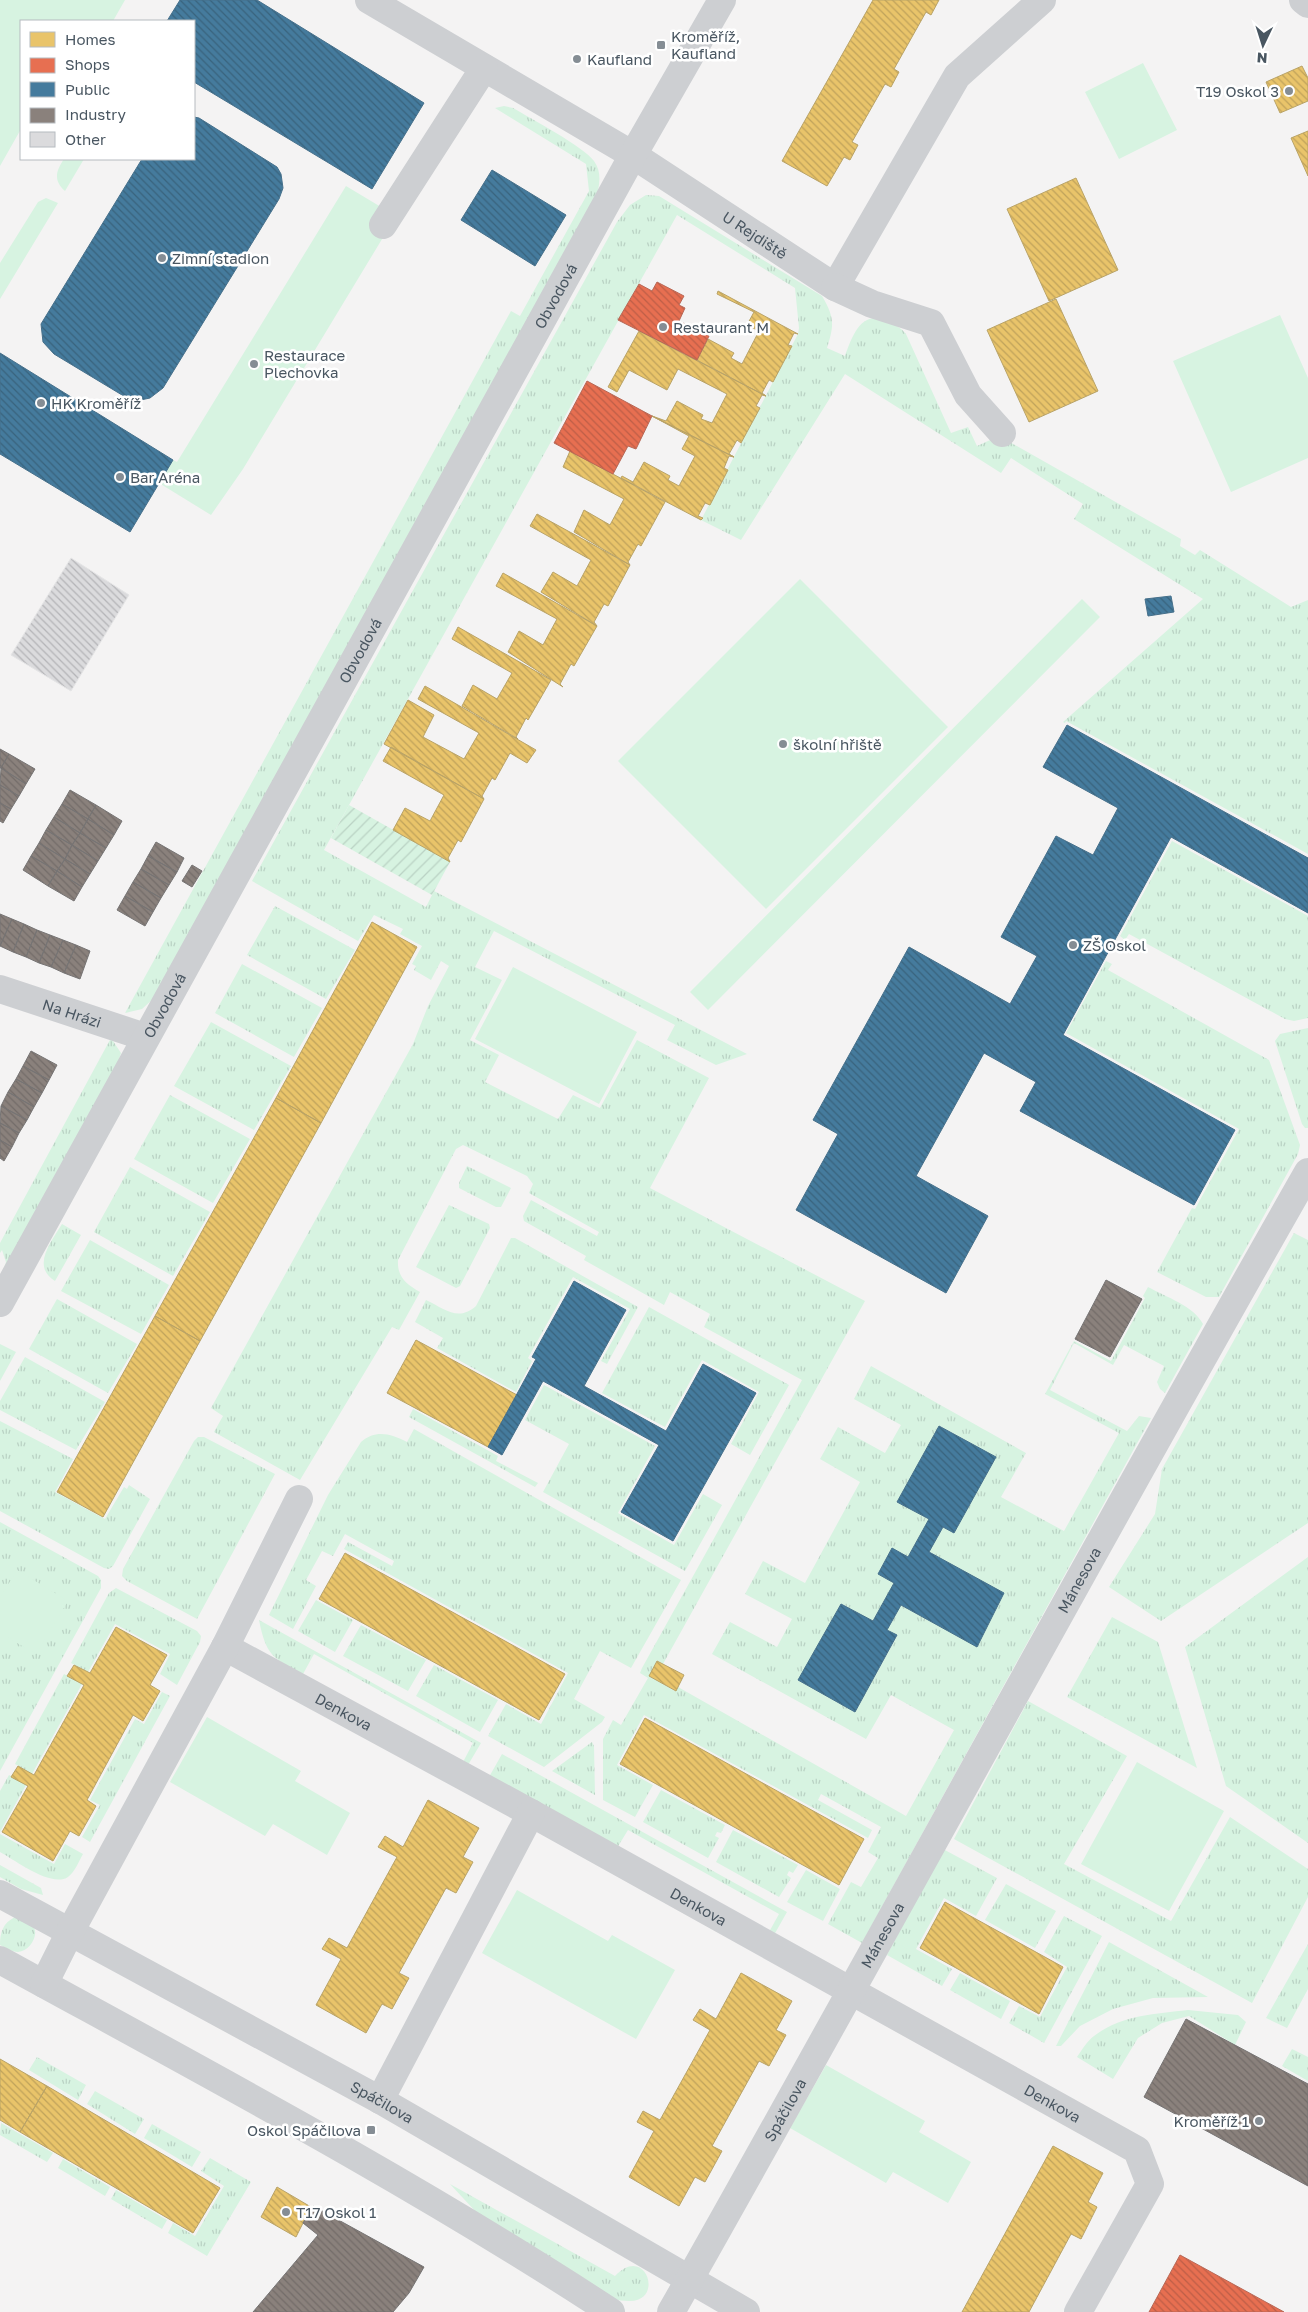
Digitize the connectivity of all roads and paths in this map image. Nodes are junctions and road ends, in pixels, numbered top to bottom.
1 (369, 0) edge
2 (722, 0) edge
3 (1042, 0) edge
4 (1303, 0) edge
5 (1308, 4) edge
6 (484, 68) junction
7 (633, 155) junction
8 (383, 225) dead end
9 (835, 287) junction
10 (1002, 433) dead end
11 (0, 989) edge
12 (145, 1037) junction
13 (1308, 1172) edge
14 (0, 1303) edge
15 (299, 1499) dead end
16 (226, 1647) junction
17 (531, 1813) junction
18 (0, 1894) edge
19 (70, 1932) junction
20 (0, 1960) edge
21 (44, 1984) junction
22 (853, 1991) junction
23 (380, 2100) junction
24 (689, 2280) junction
25 (610, 2312) edge
26 (672, 2312) edge
27 (746, 2312) edge
28 (1078, 2312) edge

1 - 6 street, U Rejdiště
2 - 7 street, Obvodová
3 - 9 street
4 - 5 street
6 - 7 street, U Rejdiště
6 - 8 street
7 - 9 street, U Rejdiště
7 - 12 street, Obvodová
9 - 10 street, U Rejdiště
11 - 12 street, Na Hrázi
12 - 14 street, Obvodová
13 - 22 street, Mánesova
15 - 16 street
16 - 17 street, Denkova
16 - 19 street
17 - 22 street, Denkova
17 - 23 street
18 - 19 street, Spáčilova
19 - 21 street
19 - 23 street, Spáčilova
20 - 21 street
21 - 25 street
22 - 24 street, Spáčilova
22 - 28 street, Denkova
23 - 24 street, Spáčilova
24 - 26 street, Spáčilova
24 - 27 street, Spáčilova

